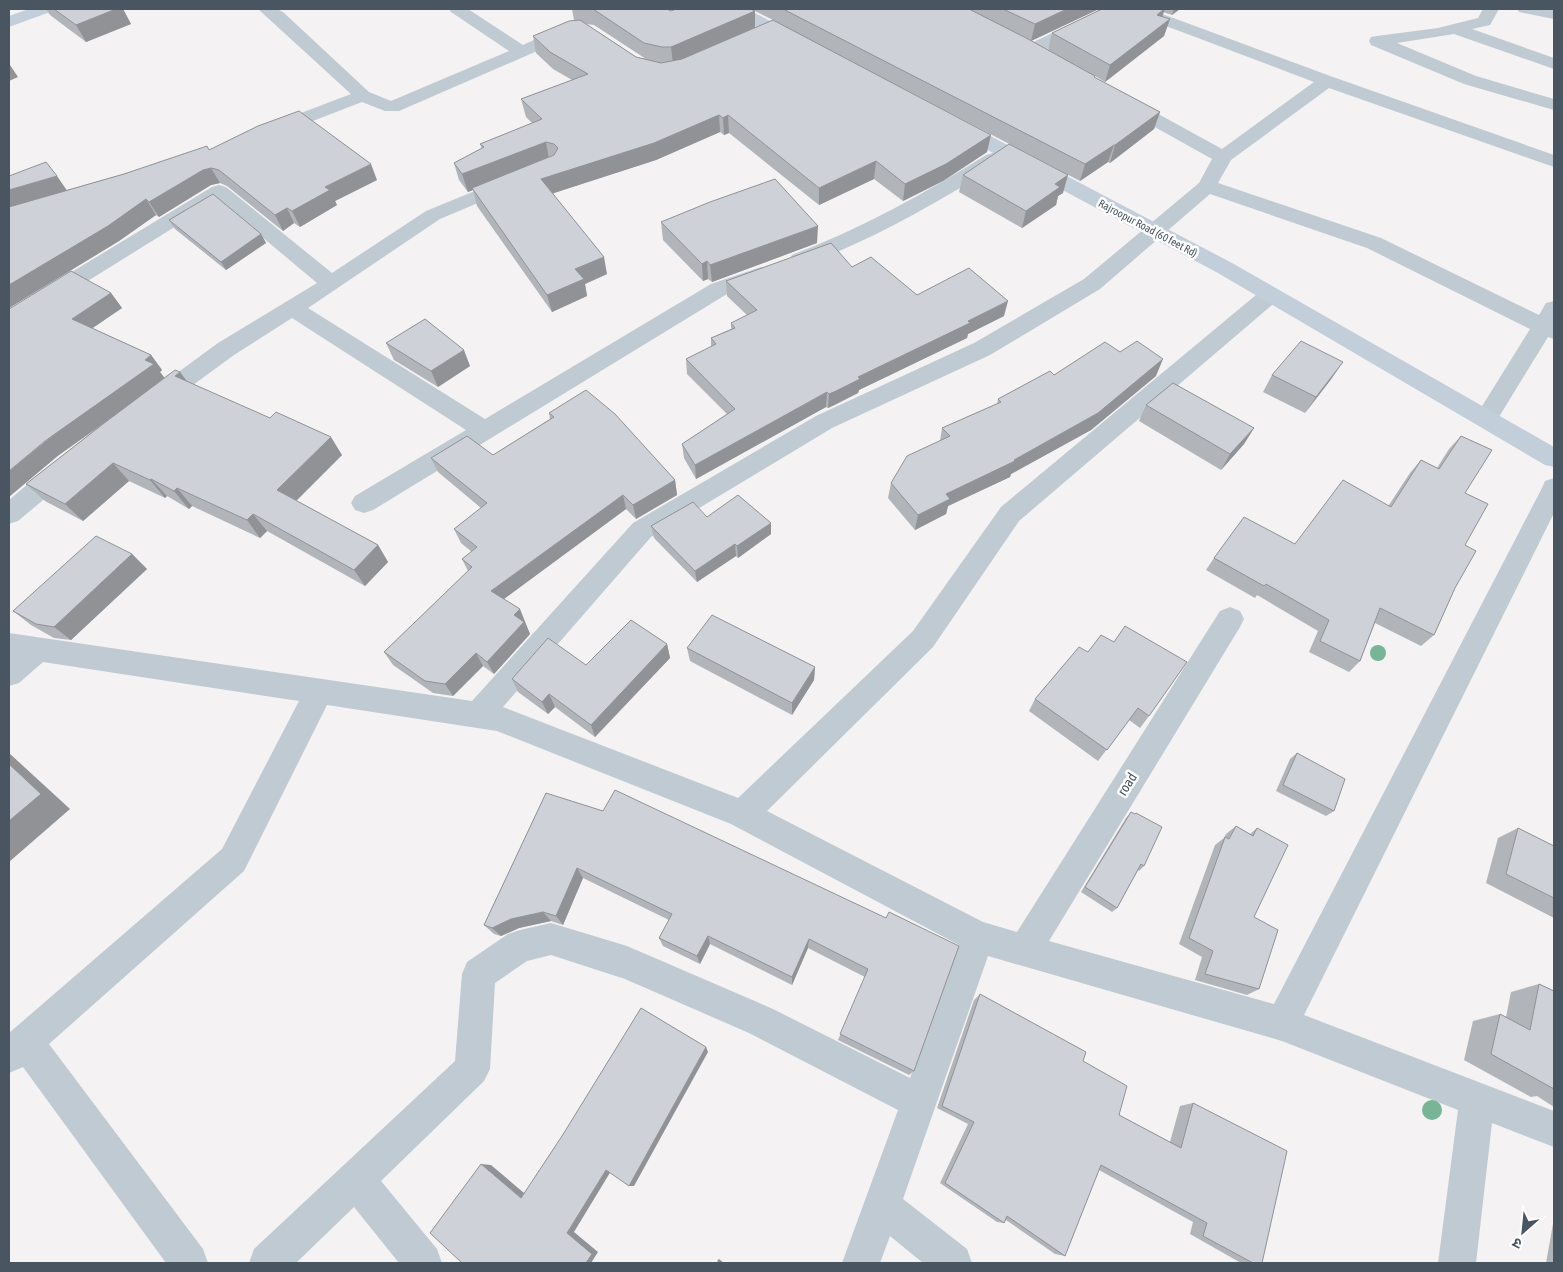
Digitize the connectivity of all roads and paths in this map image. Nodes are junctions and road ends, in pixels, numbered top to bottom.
1 (44, 9) edge
2 (266, 9) edge
3 (457, 9) edge
4 (735, 9) edge
5 (1115, 9) edge
6 (1135, 9) edge
7 (1491, 9) edge
8 (1525, 9) edge
9 (1554, 14) edge
10 (9, 22) edge
11 (1454, 29) junction
12 (587, 30) edge
13 (1015, 42) edge
14 (1031, 50) junction
15 (522, 52) junction
16 (816, 52) edge
17 (1048, 60) edge
18 (1554, 64) edge
19 (1327, 81) junction
20 (1110, 94) edge
21 (363, 96) junction
22 (1554, 105) edge
23 (936, 115) edge
24 (256, 137) edge
25 (1005, 152) junction
26 (1223, 157) junction
27 (1554, 161) edge
28 (532, 174) edge
29 (1207, 186) junction
30 (1154, 231) junction
31 (331, 284) junction
32 (1270, 295) junction
33 (292, 308) junction
34 (9, 320) edge
35 (1551, 322) edge
36 (140, 412) edge
37 (1486, 419) junction
38 (485, 430) junction
39 (77, 458) edge
40 (1554, 458) edge
41 (1554, 488) edge
42 (364, 504) dead end
43 (9, 514) edge
44 (1230, 619) dead end
45 (23, 647) edge
46 (9, 674) edge
47 (319, 691) junction
48 (478, 715) junction
49 (742, 814) junction
50 (978, 937) junction
51 (1025, 950) junction
52 (1282, 1024) junction
53 (17, 1049) edge
54 (1477, 1099) junction
55 (919, 1102) junction
56 (1554, 1129) edge
57 (356, 1179) junction
58 (882, 1206) junction
59 (189, 1263) edge
60 (268, 1263) edge
61 (423, 1263) edge
62 (861, 1263) edge
63 (953, 1263) edge
64 (1457, 1263) edge

1 - 10 main road
2 - 21 street
3 - 15 street
4 - 16 main road
5 - 14 street
6 - 19 street
7 - 11 street
8 - 9 street
11 - 18 street
11 - 22 street
12 - 15 street
13 - 14 street
14 - 17 street
15 - 21 street
19 - 26 street
19 - 27 street
20 - 26 street
21 - 24 street
23 - 25 main road, Rajroopur Road (60 feet Rd)
25 - 30 main road, Rajroopur Road (60 feet Rd)
25 - 38 street
26 - 29 street
28 - 31 street
29 - 30 street
29 - 35 street
30 - 32 main road, Rajroopur Road (60 feet Rd)
30 - 48 street
31 - 33 street
31 - 34 street
32 - 37 main road, Rajroopur Road (60 feet Rd)
32 - 49 street
33 - 36 street
33 - 38 street
35 - 37 street
37 - 40 main road, Rajroopur Road (60 feet Rd)
38 - 42 street
39 - 43 street
41 - 52 street
44 - 51 street, road
45 - 46 street
45 - 47 street
47 - 48 street
47 - 53 street
48 - 49 street
49 - 50 street
50 - 51 street
50 - 55 street
51 - 52 street
52 - 54 street
53 - 59 street
54 - 56 street
54 - 64 street
55 - 57 street
55 - 58 street
57 - 60 street
57 - 61 street
58 - 62 street
58 - 63 street

